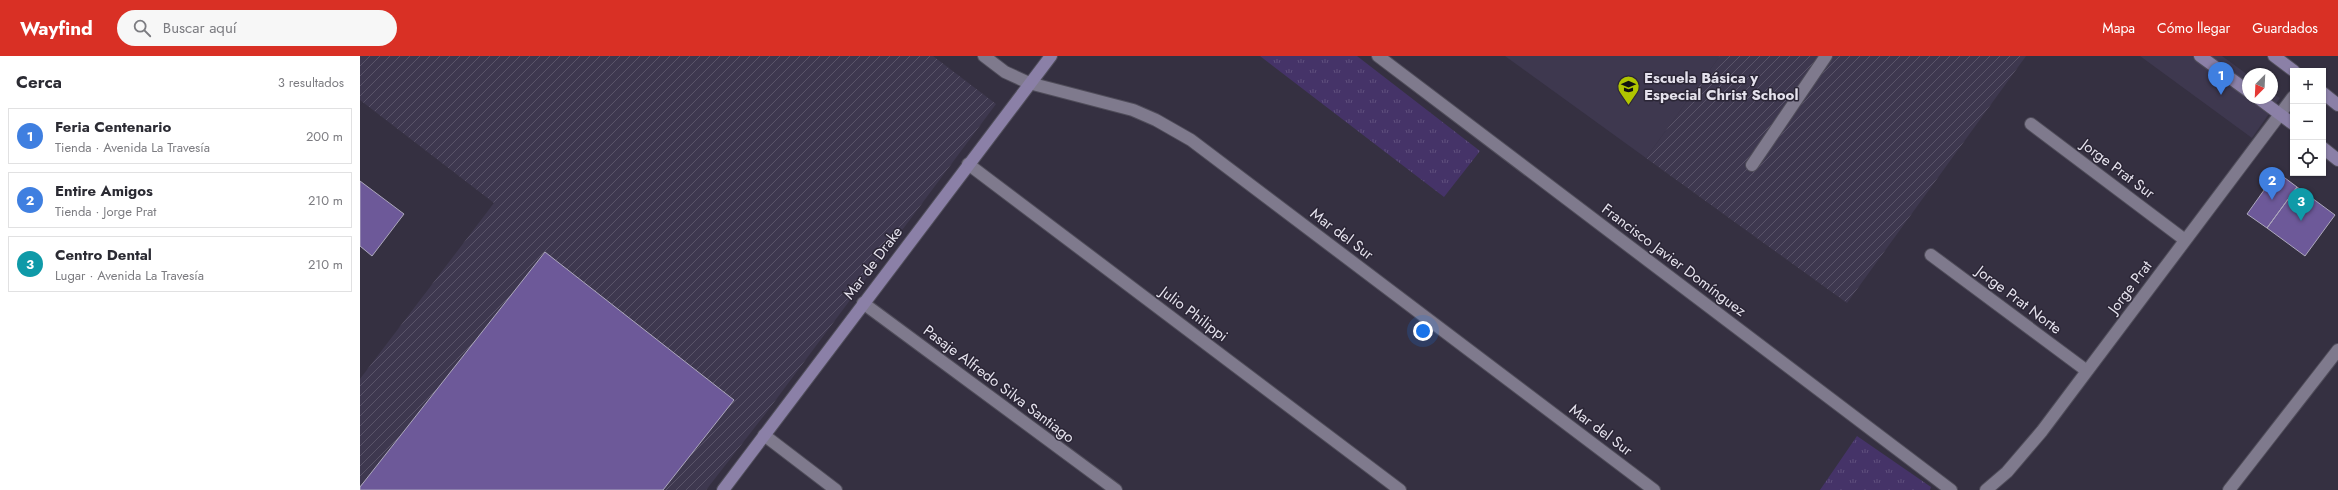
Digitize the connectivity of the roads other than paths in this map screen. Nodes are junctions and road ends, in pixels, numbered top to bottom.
1 (984, 56) edge
2 (1051, 56) edge
3 (1378, 56) edge
4 (1826, 56) edge
5 (2200, 56) edge
6 (2274, 56) edge
7 (2290, 68) edge
8 (1030, 83) junction
9 (2242, 87) edge
10 (2326, 96) edge
11 (2290, 101) edge
12 (2266, 104) edge
13 (2338, 105) edge
14 (2280, 114) junction
15 (2290, 122) edge
16 (2031, 124) dead end
17 (2326, 150) edge
18 (2338, 160) edge
19 (968, 164) junction
20 (1752, 165) dead end
21 (2185, 240) junction
22 (1931, 255) dead end
23 (863, 303) junction
24 (2338, 350) edge
25 (2087, 371) junction
26 (764, 435) junction
27 (722, 490) edge
28 (836, 490) edge
29 (1116, 490) edge
30 (1400, 490) edge
31 (1654, 490) edge
32 (1951, 490) edge
33 (1986, 490) edge
34 (2229, 490) edge

1 - 8 street, Mar del Sur
2 - 8 street, Mar de Drake
3 - 32 street, Francisco Javier Domínguez
4 - 20 street
5 - 9 street
6 - 7 street
8 - 19 street, Mar de Drake
8 - 31 street, Mar del Sur
10 - 13 street
11 - 14 street, Jorge Prat
12 - 14 street
14 - 15 street
14 - 21 street, Jorge Prat
16 - 21 street, Jorge Prat Sur
17 - 18 street
19 - 23 street, Mar de Drake
19 - 30 street, Julio Philippi
21 - 25 street, Jorge Prat
22 - 25 street, Jorge Prat Norte
23 - 26 street, Mar de Drake
23 - 29 street, Pasaje Alfredo Silva Santiago
24 - 34 street
25 - 33 street, Jorge Prat
26 - 27 street, Mar de Drake
26 - 28 street

